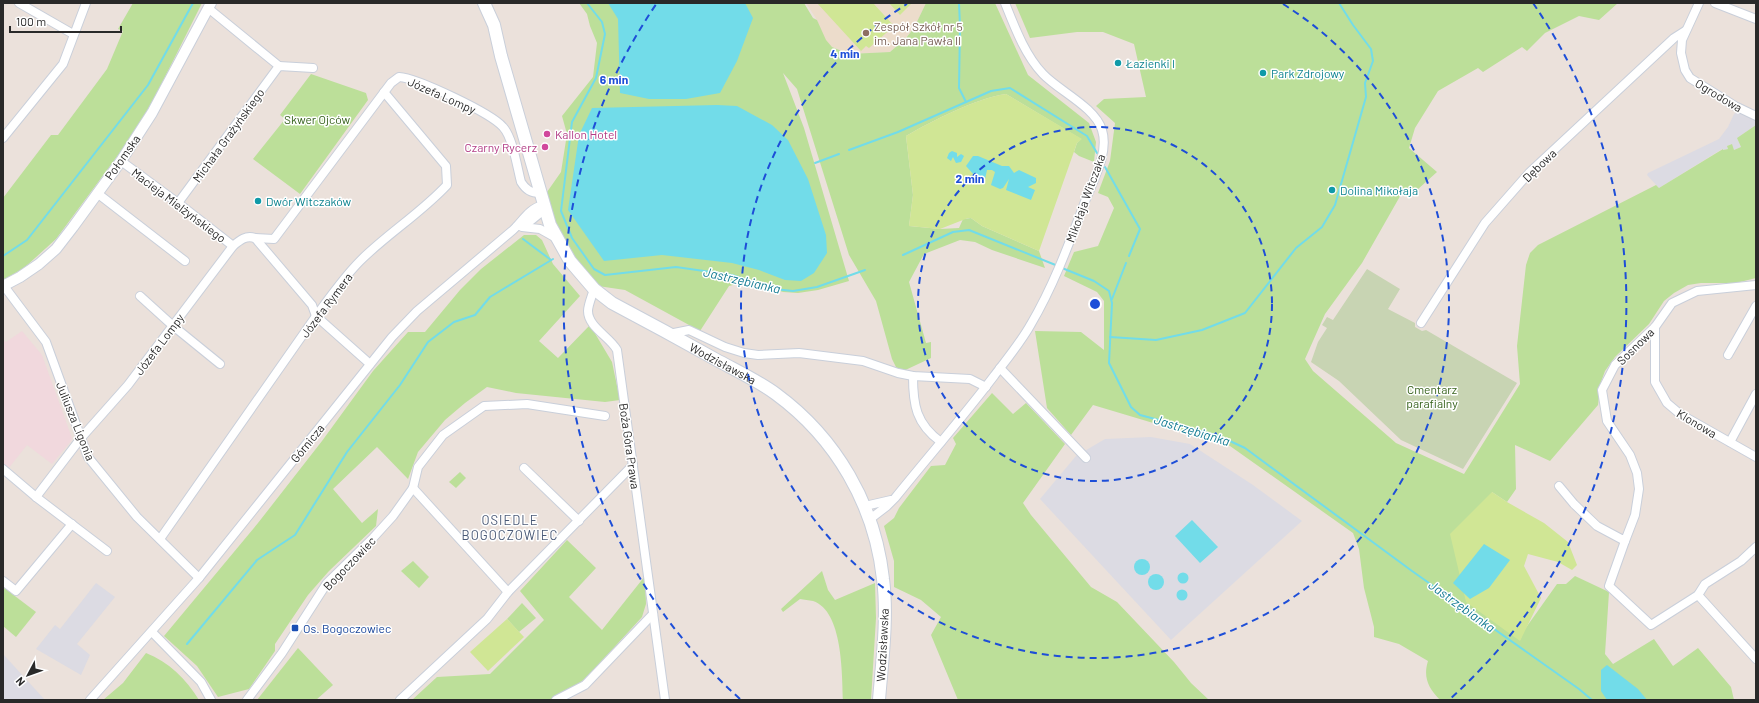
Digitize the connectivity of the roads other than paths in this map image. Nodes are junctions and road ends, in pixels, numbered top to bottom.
1 (19, 3) edge
2 (86, 3) edge
3 (475, 3) edge
4 (484, 3) edge
5 (1005, 3) edge
6 (1699, 3) edge
7 (1715, 3) edge
8 (209, 5) edge
9 (1756, 19) edge
10 (1685, 31) junction
11 (73, 34) junction
12 (501, 56) junction
13 (279, 66) junction
14 (313, 68) dead end
15 (384, 92) junction
16 (1756, 116) edge
17 (3, 138) edge
18 (121, 161) junction
19 (540, 192) junction
20 (97, 193) junction
21 (178, 203) junction
22 (544, 207) junction
23 (517, 226) junction
24 (256, 238) junction
25 (556, 238) junction
26 (233, 246) junction
27 (185, 261) dead end
28 (1756, 285) edge
29 (3, 286) edge
30 (594, 289) junction
31 (140, 296) dead end
32 (1756, 306) edge
33 (316, 316) junction
34 (1421, 323) dead end
35 (172, 325) junction
36 (1655, 327) junction
37 (669, 334) junction
38 (1728, 355) dead end
39 (220, 364) dead end
40 (370, 364) junction
41 (1000, 368) junction
42 (913, 376) junction
43 (986, 387) junction
44 (1756, 394) edge
45 (605, 416) dead end
46 (81, 438) junction
47 (941, 442) junction
48 (1730, 442) junction
49 (1756, 457) edge
50 (1086, 458) dead end
51 (633, 465) junction
52 (524, 468) dead end
53 (3, 469) edge
54 (1559, 486) dead end
55 (413, 488) junction
56 (36, 497) junction
57 (891, 500) junction
58 (865, 506) junction
59 (870, 519) junction
60 (578, 521) junction
61 (72, 524) junction
62 (160, 539) junction
63 (1625, 540) junction
64 (1756, 547) edge
65 (107, 551) dead end
66 (199, 578) junction
67 (3, 581) edge
68 (508, 592) junction
69 (1698, 595) junction
70 (653, 614) junction
71 (152, 632) junction
72 (1756, 659) edge
73 (90, 700) edge
74 (211, 700) edge
75 (247, 700) edge
76 (400, 700) edge
77 (556, 700) edge
78 (665, 700) edge
79 (879, 700) edge

1 - 11 street
2 - 11 street
3 - 12 main road, Wodzisławska
4 - 12 main road, Wodzisławska
5 - 41 street, Mikołaja Witczaka
6 - 10 street, Ogrodowa
7 - 9 street
8 - 13 street
8 - 18 street, Połomska
10 - 16 street, Ogrodowa
10 - 34 street, Dębowa
11 - 17 street
12 - 19 main road, Wodzisławska
13 - 14 street
13 - 21 street, Michała Grażyńskiego
15 - 19 street, Józefa Lompy
15 - 24 street, Józefa Lompy
15 - 33 street, Józefa Rymera
18 - 20 street, Połomska
18 - 21 street, Macieja Mielżyńskiego
19 - 22 main road, Wodzisławska
20 - 27 street
20 - 29 street, Połomska
21 - 26 street, Macieja Mielżyńskiego
22 - 23 street, Górnicza
22 - 25 main road, Wodzisławska
23 - 25 street
23 - 40 street, Górnicza
24 - 26 street, Macieja Mielżyńskiego
24 - 33 street
25 - 30 main road, Wodzisławska
26 - 35 street, Józefa Lompy
28 - 36 street, Sosnowa
29 - 46 street, Juliusza Ligonia
30 - 37 main road, Wodzisławska
30 - 51 street, Boża Góra Prawa
31 - 35 street
32 - 38 street
33 - 40 street
33 - 62 street, Józefa Rymera
35 - 39 street
35 - 46 street, Józefa Lompy
36 - 48 street, Klonowa
36 - 63 street, Sosnowa
37 - 42 street
37 - 58 main road, Wodzisławska
40 - 66 street, Górnicza
41 - 43 street
41 - 50 street
42 - 43 street
42 - 47 street
43 - 47 street
44 - 48 street
45 - 55 street, Bogoczowiec
46 - 56 street, Józefa Lompy
46 - 62 street, Juliusza Ligonia
47 - 57 street
48 - 49 street, Klonowa
51 - 60 street
51 - 70 street, Boża Góra Prawa
52 - 60 street
53 - 56 street
54 - 63 street
55 - 68 street
55 - 75 street, Bogoczowiec
56 - 61 street
57 - 58 street
57 - 59 street
58 - 59 main road, Wodzisławska
59 - 79 main road, Wodzisławska
60 - 68 street
61 - 65 street
61 - 67 street
62 - 66 street, Juliusza Ligonia
63 - 69 street, Sosnowa
64 - 69 street
66 - 71 street, Górnicza
68 - 76 street
69 - 72 street
70 - 77 street
70 - 78 street, Boża Góra Prawa
71 - 73 street, Górnicza
71 - 74 street

